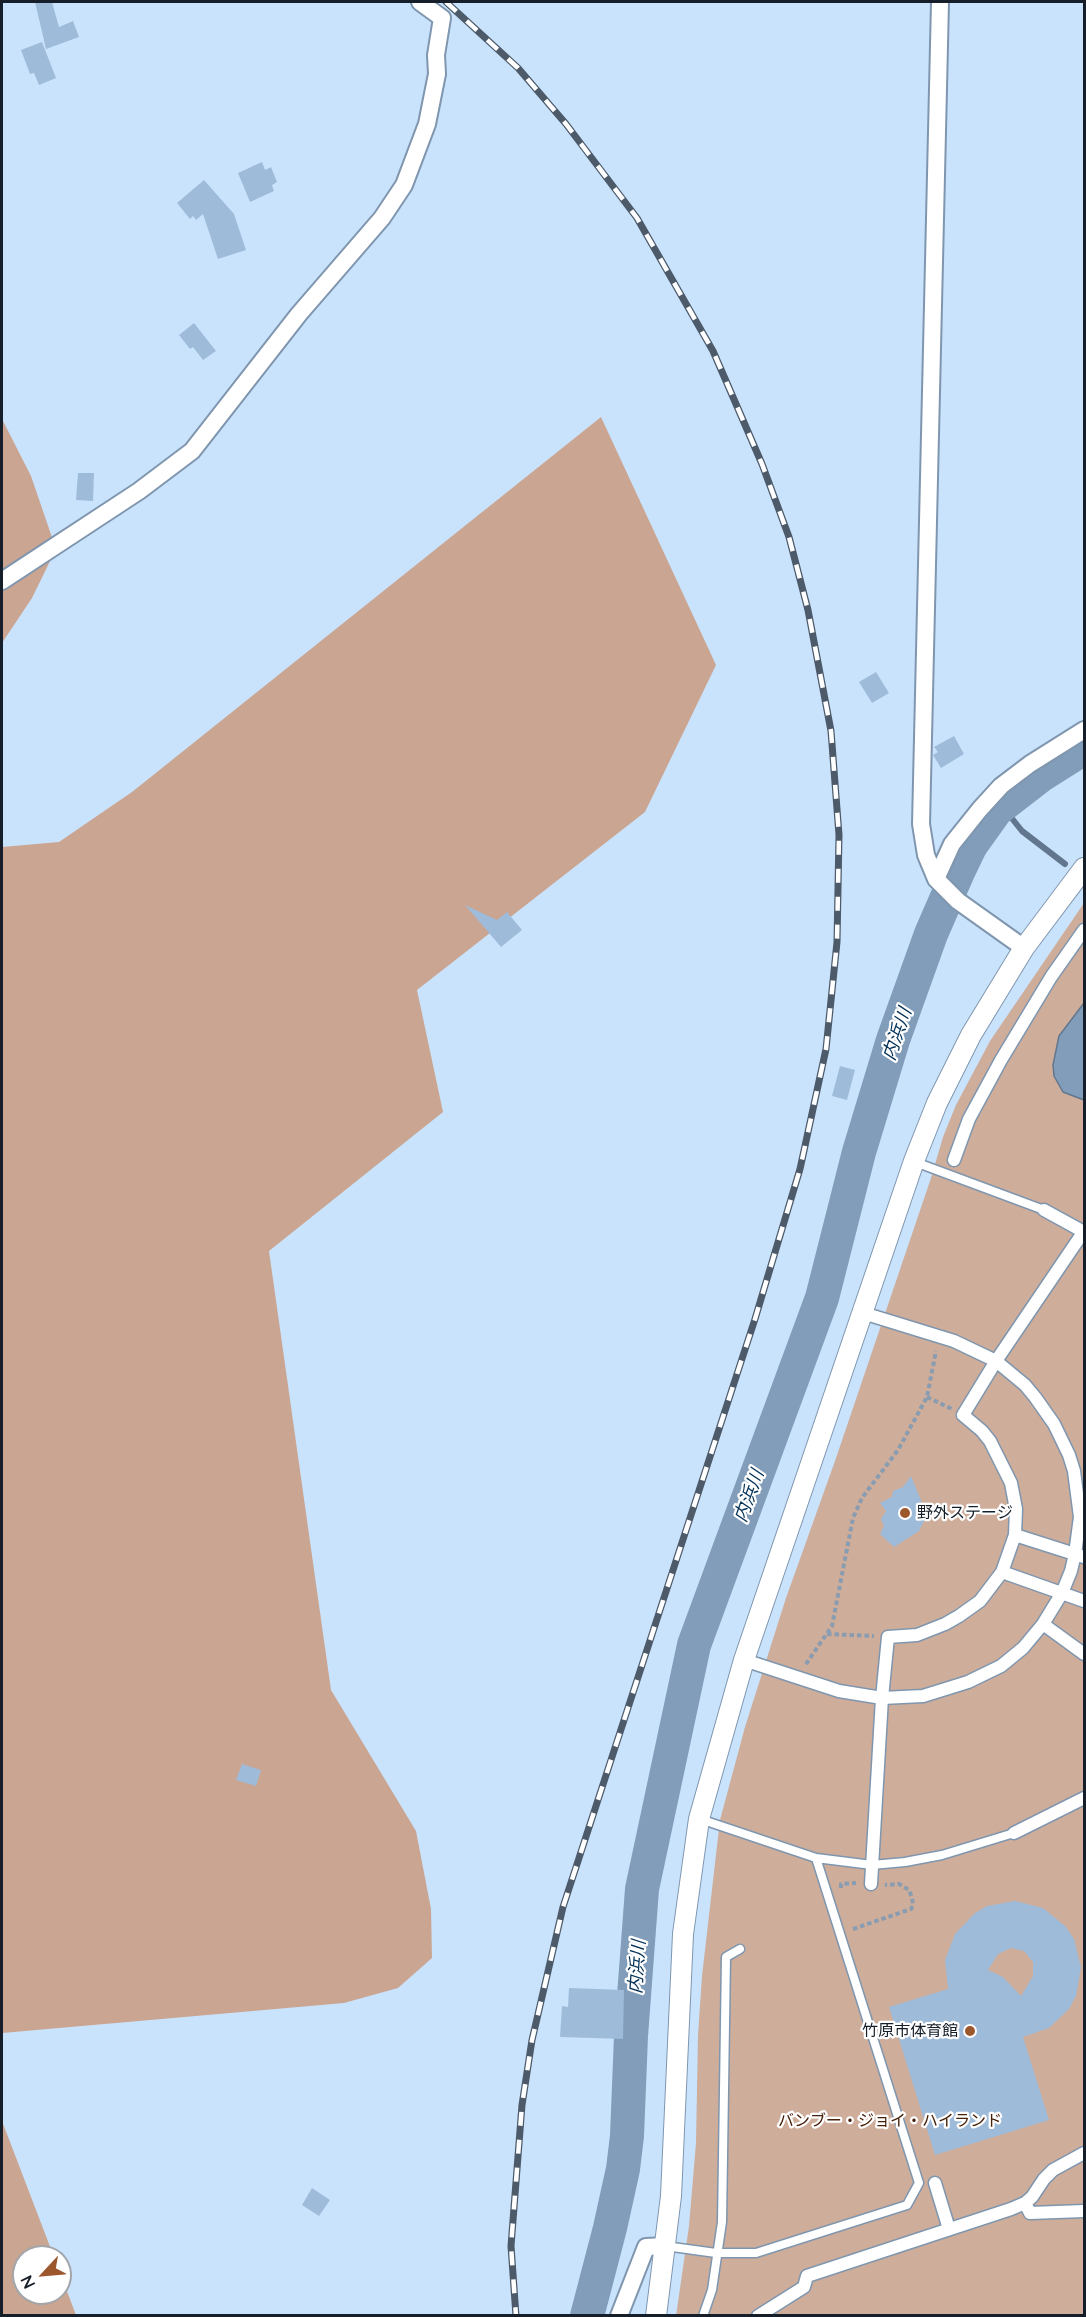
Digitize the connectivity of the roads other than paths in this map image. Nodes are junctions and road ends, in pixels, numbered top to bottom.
1 (420, 2) edge
2 (940, 2) edge
3 (2, 581) edge
4 (1084, 730) edge
5 (1084, 868) edge
6 (940, 884) junction
7 (1084, 930) edge
8 (1024, 948) junction
9 (954, 1160) joint
10 (914, 1161) junction
11 (949, 1174) junction
12 (1044, 1210) joint
13 (1084, 1232) edge
14 (863, 1313) junction
15 (996, 1361) junction
16 (1082, 1517) edge
17 (1015, 1535) junction
18 (1080, 1555) edge
19 (1002, 1572) junction
20 (1062, 1593) junction
21 (1084, 1600) edge
22 (1043, 1624) junction
23 (1084, 1654) edge
24 (744, 1660) junction
25 (882, 1698) junction
26 (1084, 1798) edge
27 (699, 1819) junction
28 (1014, 1833) joint
29 (816, 1858) junction
30 (872, 1865) junction
31 (871, 1884) road end
32 (740, 1949) dead end
33 (1084, 2153) edge
34 (935, 2183) dead end
35 (1025, 2203) junction
36 (1084, 2211) edge
37 (949, 2229) junction
38 (665, 2246) junction
39 (717, 2253) junction
40 (619, 2316) edge
41 (656, 2316) edge
42 (703, 2316) edge
43 (758, 2316) edge

1 - 3 street
2 - 6 street
4 - 6 street
5 - 8 street
6 - 8 street
7 - 9 street
8 - 10 street
9 - 11 lane
10 - 11 lane
10 - 14 street
11 - 12 lane
12 - 13 street
13 - 15 street
14 - 15 street
14 - 24 street
15 - 16 street
15 - 17 street
16 - 18 street
17 - 18 street
17 - 19 street
18 - 20 street
19 - 20 street
19 - 25 street
20 - 21 street
20 - 22 street
22 - 23 street
22 - 25 street
24 - 25 street
24 - 27 street
25 - 30 street
26 - 28 street
27 - 29 lane
27 - 38 street
28 - 30 lane
29 - 30 lane
29 - 39 lane
30 - 31 street
32 - 39 lane
33 - 35 street
34 - 37 street
35 - 36 street
35 - 37 street
37 - 43 street
38 - 39 lane
38 - 40 street
38 - 41 street
39 - 42 lane

